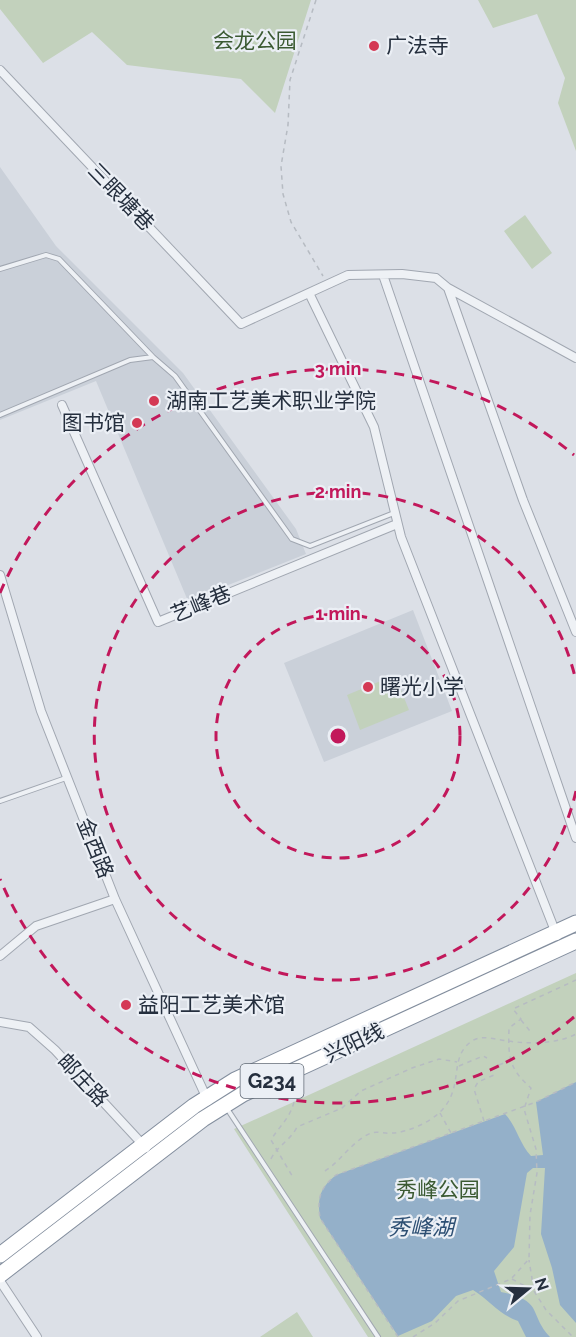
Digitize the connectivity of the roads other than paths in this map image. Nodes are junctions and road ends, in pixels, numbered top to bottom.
1 (0, 70) edge
2 (0, 269) edge
3 (383, 275) junction
4 (448, 288) junction
5 (309, 293) junction
6 (153, 357) junction
7 (576, 358) edge
8 (62, 405) dead end
9 (0, 415) edge
10 (395, 513) junction
11 (397, 524) junction
12 (0, 575) edge
13 (576, 632) edge
14 (67, 778) junction
15 (0, 801) edge
16 (576, 838) edge
17 (115, 899) junction
18 (576, 923) edge
19 (555, 933) junction
20 (576, 941) edge
21 (561, 948) junction
22 (0, 956) edge
23 (0, 1022) edge
24 (206, 1098) junction
25 (220, 1109) junction
26 (143, 1145) junction
27 (154, 1157) junction
28 (0, 1255) edge
29 (0, 1275) edge
30 (0, 1281) edge
31 (38, 1337) edge
32 (378, 1337) edge

1 - 5 street, 三眼塘巷
2 - 6 lane
3 - 4 street
3 - 5 street
3 - 16 street
4 - 7 street
4 - 13 street
5 - 10 street
6 - 9 lane
6 - 10 lane
8 - 11 street, 艺峰巷
10 - 11 street
11 - 19 street
12 - 14 street, 金西路
14 - 15 lane
14 - 17 street, 金西路
17 - 22 street
17 - 24 street, 金西路
18 - 19 highway, 兴阳线 / G234
19 - 21 street
19 - 24 highway, 兴阳线 / G234
20 - 21 highway, 兴阳线 / G234
21 - 25 highway, 兴阳线 / G234
23 - 26 street, 邮庄路
24 - 25 street, 金西路
24 - 26 highway, 兴阳线 / G234
25 - 27 highway, 兴阳线 / G234
25 - 32 lane
26 - 27 street, 邮庄路
26 - 28 highway, 兴阳线 / G234
27 - 29 highway, 兴阳线 / G234
30 - 31 street

